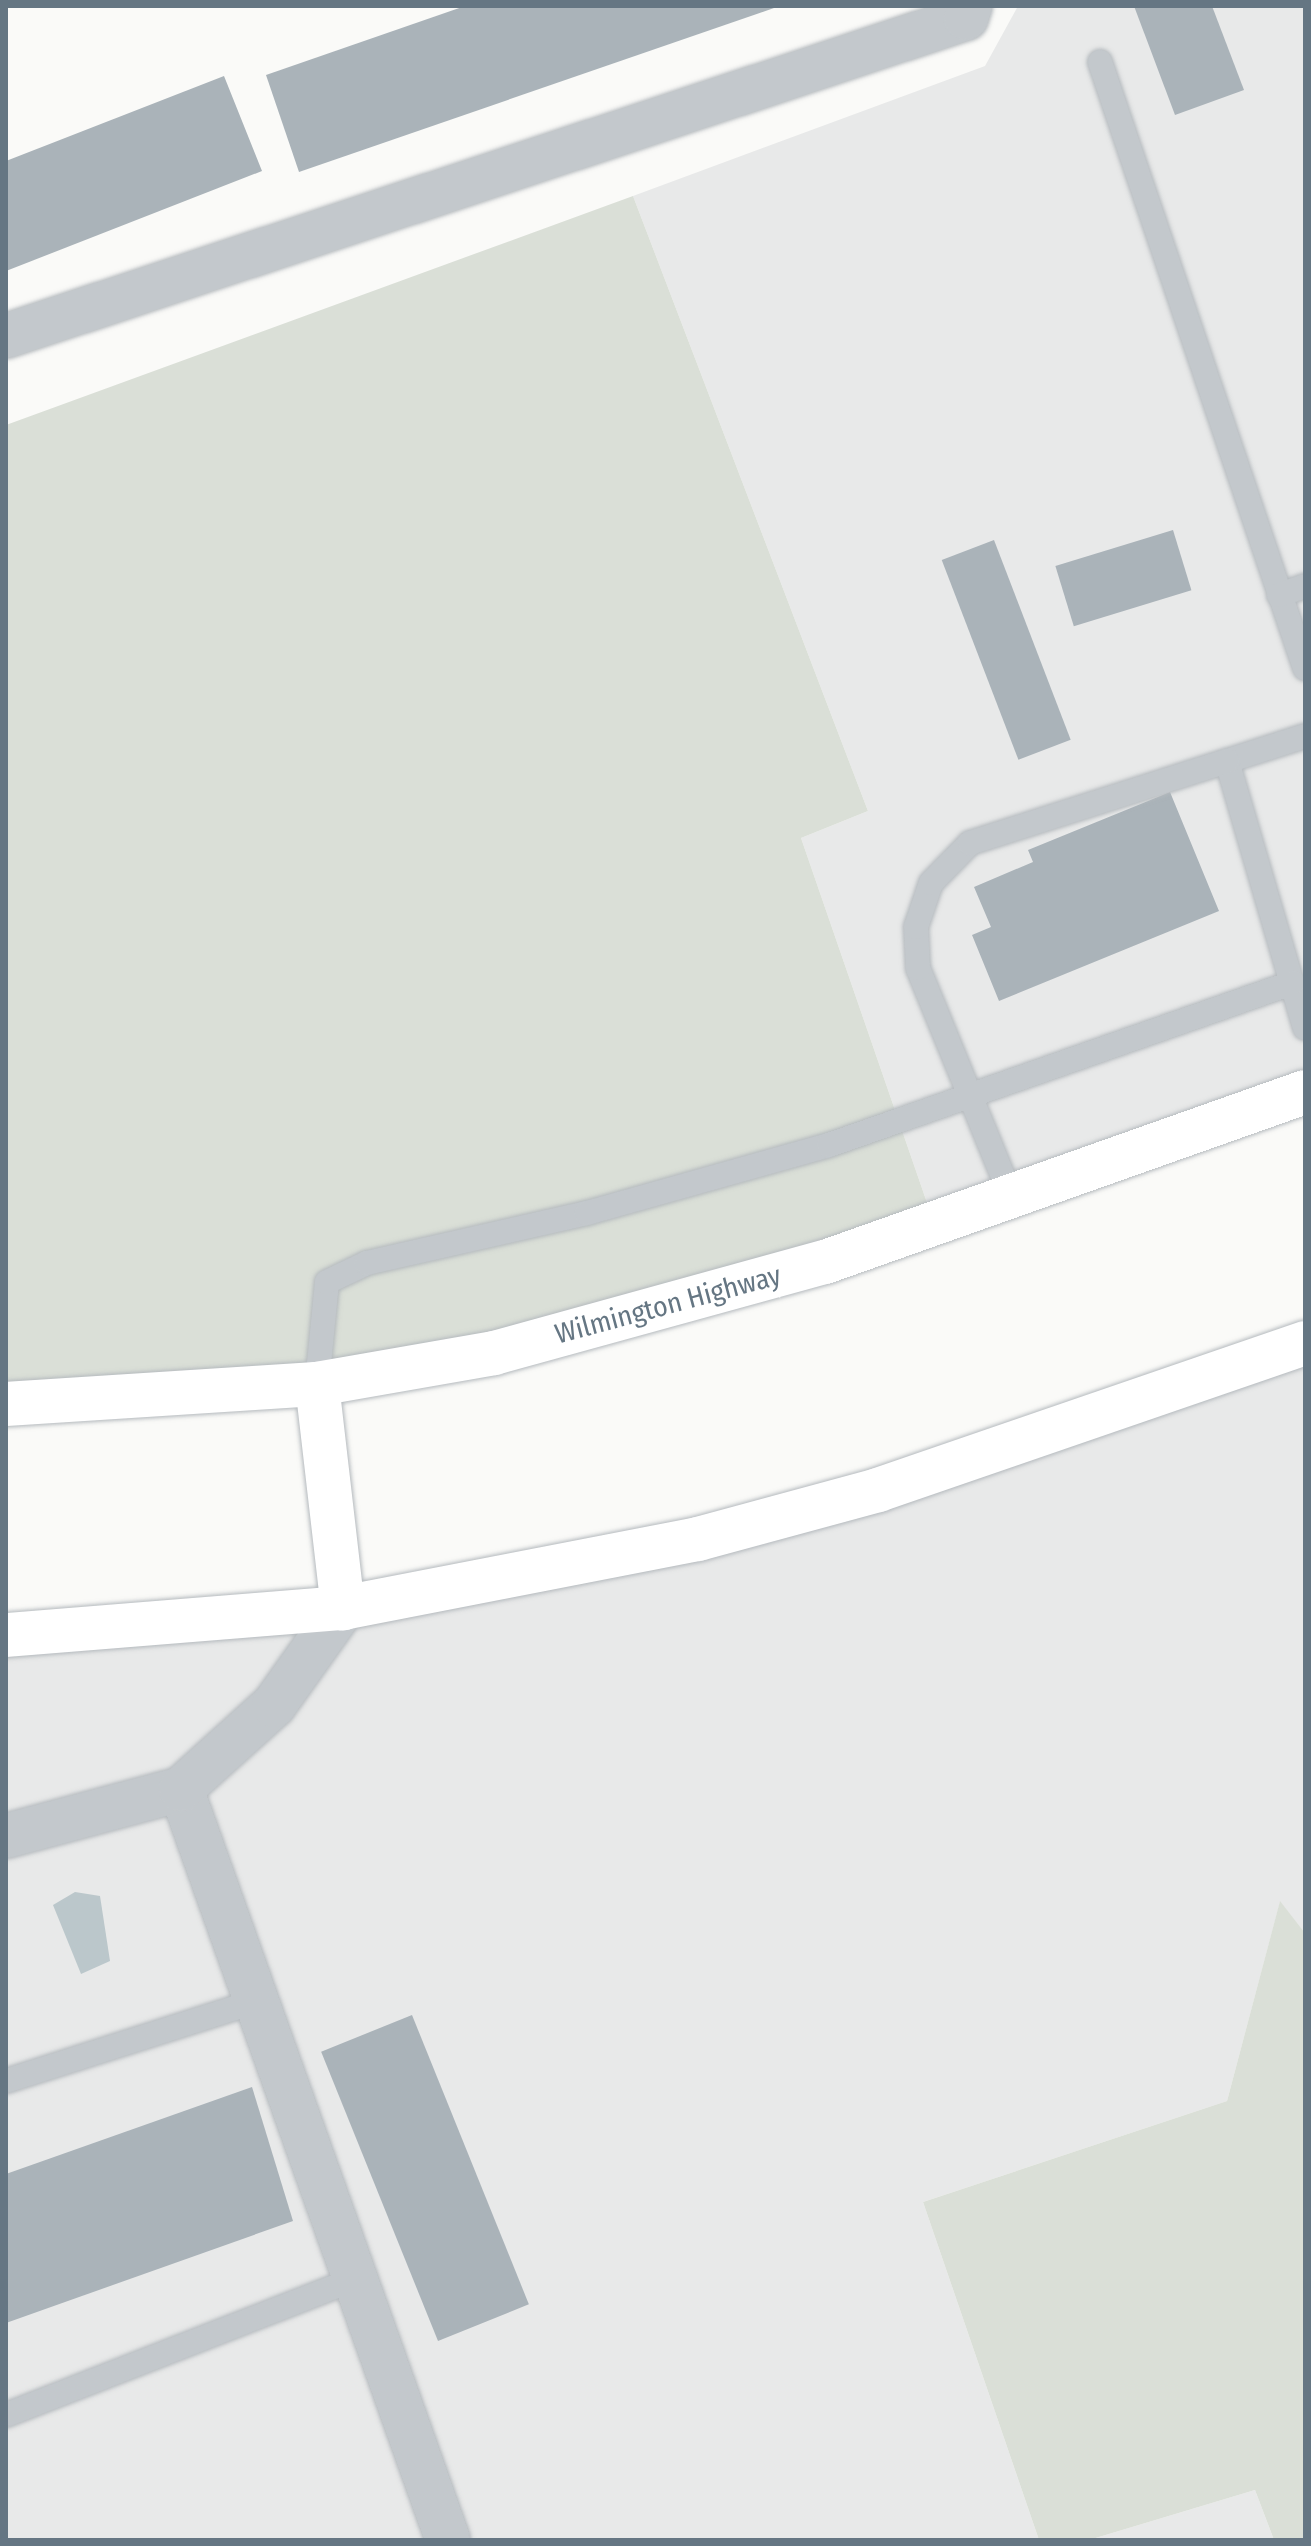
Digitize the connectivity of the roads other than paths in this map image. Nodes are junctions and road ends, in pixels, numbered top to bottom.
1 (970, 6) edge
2 (1100, 62) dead end
3 (6, 336) edge
4 (1305, 586) edge
5 (1279, 595) junction
6 (1305, 668) edge
7 (1305, 736) edge
8 (1227, 761) junction
9 (1292, 983) junction
10 (1305, 1028) edge
11 (1305, 1092) edge
12 (973, 1095) junction
13 (1011, 1196) junction
14 (1305, 1343) edge
15 (317, 1384) junction
16 (6, 1404) edge
17 (343, 1608) junction
18 (6, 1635) edge
19 (181, 1789) junction
20 (6, 1836) edge
21 (256, 2001) junction
22 (6, 2081) edge
23 (355, 2279) junction
24 (6, 2415) edge
25 (448, 2540) edge

1 - 3 street
2 - 5 lane
4 - 5 lane
5 - 6 lane
7 - 8 lane
8 - 9 lane
8 - 12 lane
9 - 10 lane
9 - 12 lane
11 - 13 main road, Wilmington Highway
12 - 13 lane
12 - 15 lane
13 - 15 main road, Wilmington Highway
14 - 17 main road
15 - 16 main road, Wilmington Highway
15 - 17 main road
17 - 18 main road
17 - 19 street
19 - 20 street
19 - 21 street
21 - 22 lane
21 - 23 street
23 - 24 lane
23 - 25 street

